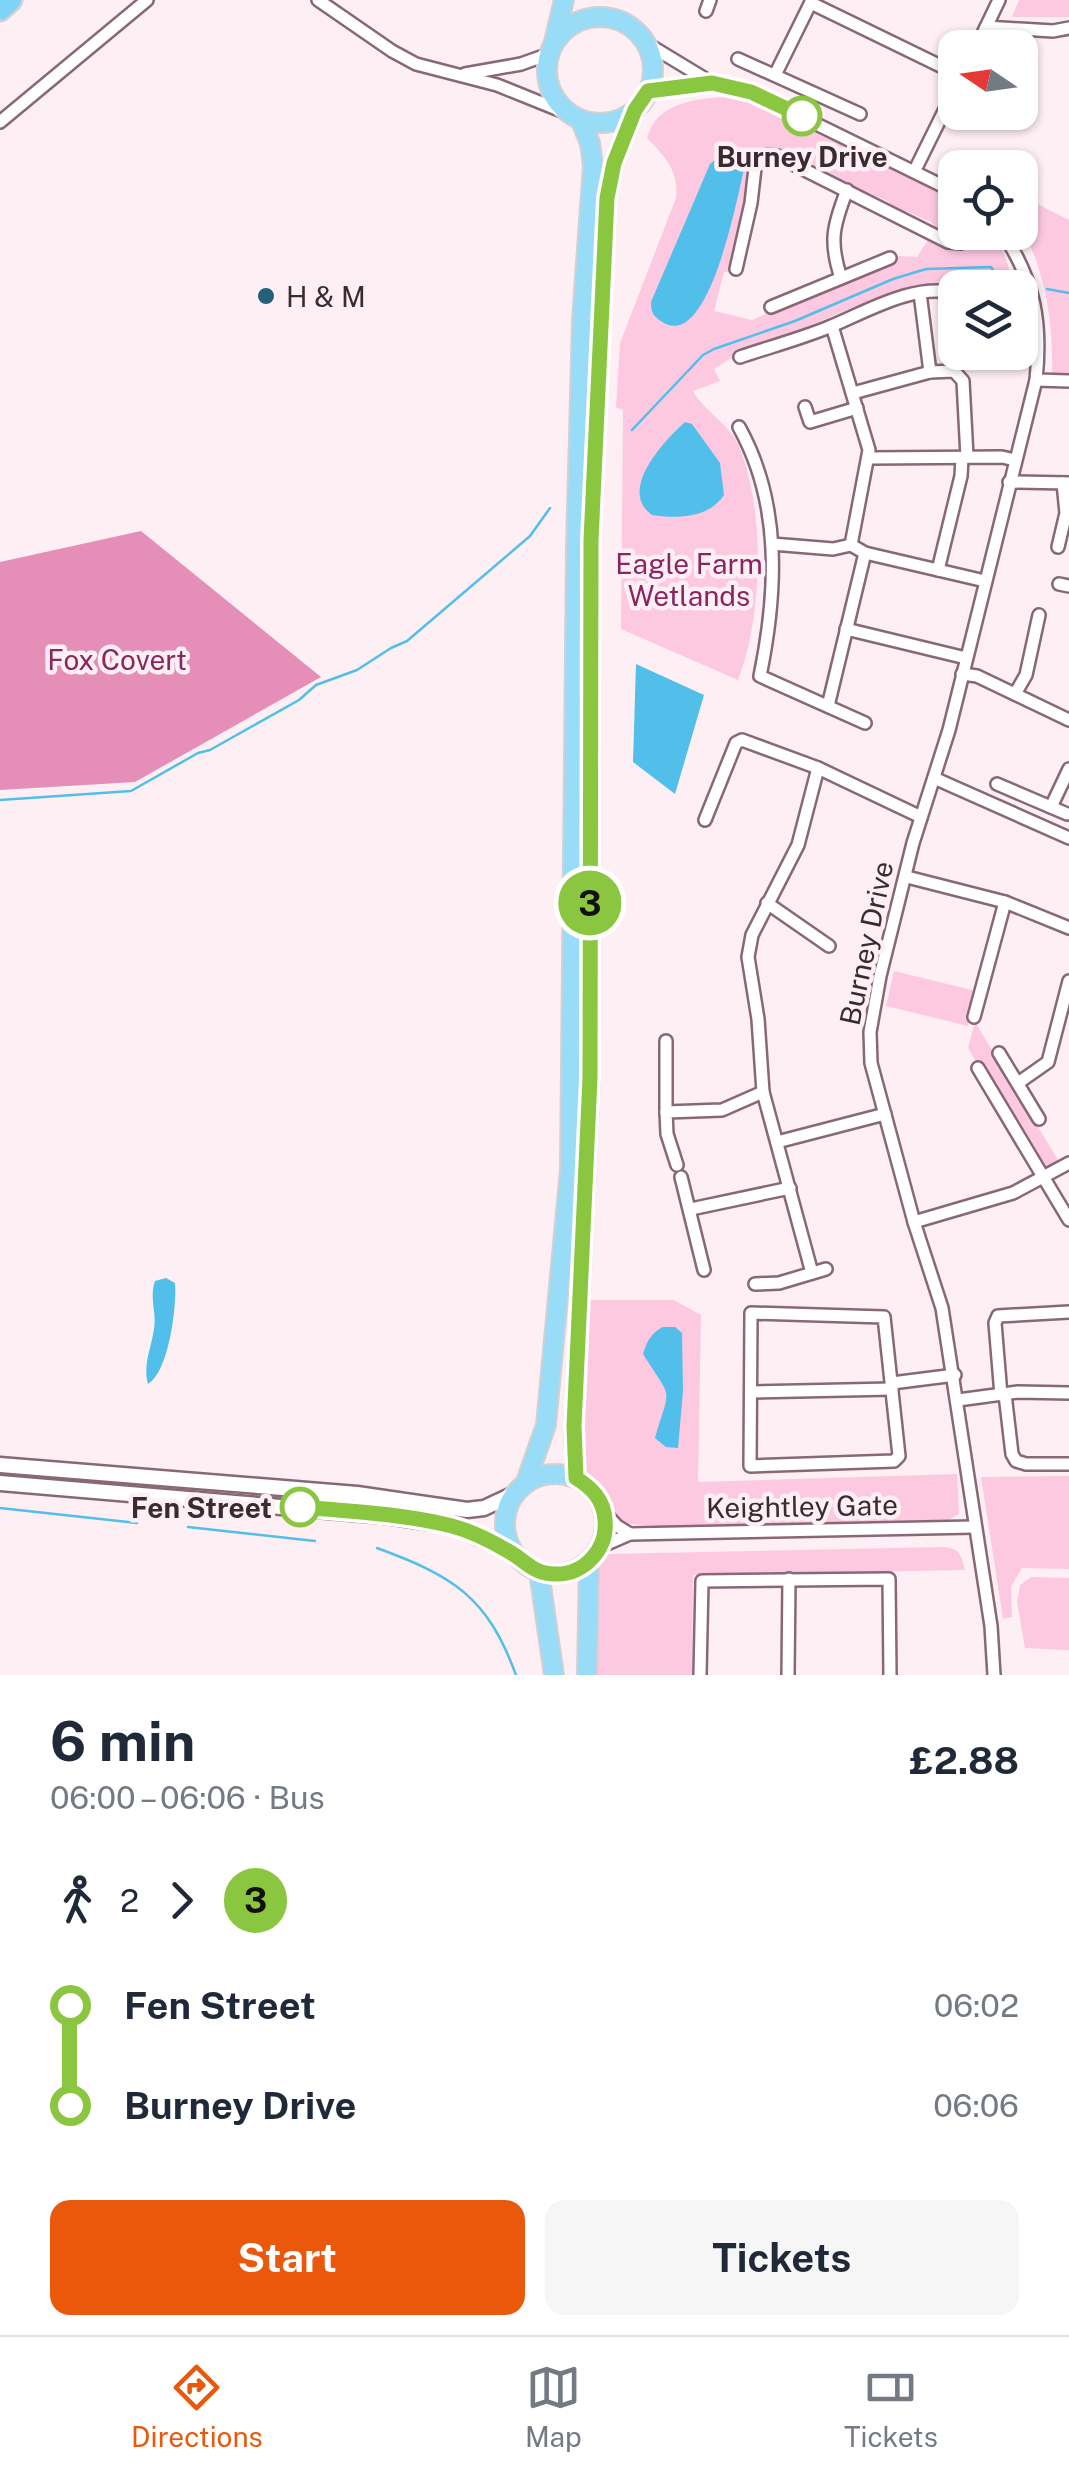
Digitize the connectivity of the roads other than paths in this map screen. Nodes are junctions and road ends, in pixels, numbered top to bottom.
1 (12, 0) edge
2 (146, 0) edge
3 (318, 0) edge
4 (564, 0) edge
5 (602, 0) edge
6 (999, 0) edge
7 (812, 2) edge
8 (0, 10) edge
9 (621, 21) junction
10 (986, 28) joint
11 (1069, 28) edge
12 (646, 43) junction
13 (552, 48) junction
14 (738, 59) dead end
15 (938, 65) edge
16 (776, 74) junction
17 (461, 75) junction
18 (712, 83) junction
19 (648, 91) junction
20 (635, 110) junction
21 (860, 114) dead end
22 (575, 116) junction
23 (0, 122) edge
24 (938, 123) edge
25 (914, 170) junction
26 (938, 183) edge
27 (847, 190) junction
28 (938, 237) edge
29 (1013, 250) edge
30 (890, 258) dead end
31 (736, 269) dead end
32 (841, 278) junction
33 (938, 292) edge
34 (920, 293) junction
35 (771, 307) dead end
36 (832, 326) junction
37 (740, 357) dead end
38 (930, 372) junction
39 (1036, 380) junction
40 (1069, 382) edge
41 (853, 392) junction
42 (806, 407) dead end
43 (857, 408) junction
44 (739, 427) dead end
45 (870, 458) junction
46 (964, 458) junction
47 (1014, 460) junction
48 (1008, 482) junction
49 (1066, 482) edge
50 (772, 544) junction
51 (851, 544) junction
52 (1058, 547) dead end
53 (864, 553) junction
54 (938, 570) junction
55 (986, 581) junction
56 (1039, 614) dead end
57 (846, 630) junction
58 (966, 658) junction
59 (962, 674) junction
60 (1015, 694) junction
61 (828, 706) junction
62 (1069, 720) edge
63 (864, 723) dead end
64 (818, 768) junction
65 (1069, 769) edge
66 (934, 778) junction
67 (997, 784) dead end
68 (1051, 807) junction
69 (1066, 814) dead end
70 (921, 817) junction
71 (705, 820) dead end
72 (1069, 838) edge
73 (907, 877) junction
74 (1005, 902) junction
75 (767, 903) junction
76 (1069, 928) edge
77 (829, 946) dead end
78 (1069, 981) edge
79 (974, 1018) dead end
80 (666, 1041) dead end
81 (999, 1053) dead end
82 (978, 1068) dead end
83 (1018, 1083) junction
84 (763, 1092) junction
85 (666, 1112) junction
86 (885, 1114) junction
87 (1038, 1119) dead end
88 (777, 1142) junction
89 (1067, 1168) edge
90 (1043, 1178) junction
91 (790, 1188) junction
92 (692, 1209) junction
93 (1069, 1220) edge
94 (914, 1222) junction
95 (826, 1269) dead end
96 (704, 1270) dead end
97 (812, 1273) junction
98 (755, 1284) dead end
99 (1069, 1312) edge
100 (955, 1376) junction
101 (892, 1386) junction
102 (750, 1392) junction
103 (1069, 1393) edge
104 (1003, 1394) junction
105 (958, 1400) junction
106 (1069, 1464) edge
107 (0, 1466) edge
108 (575, 1472) junction
109 (524, 1480) junction
110 (0, 1483) edge
111 (604, 1512) junction
112 (974, 1527) junction
113 (630, 1534) junction
114 (514, 1553) junction
115 (592, 1563) junction
116 (541, 1578) junction
117 (789, 1580) junction
118 (554, 1675) edge
119 (587, 1675) edge
120 (700, 1675) edge
121 (788, 1675) edge
122 (890, 1675) edge
123 (994, 1675) edge

1 - 8 highway
2 - 23 street
3 - 17 street
4 - 13 highway
5 - 9 highway
6 - 10 street
7 - 15 street
7 - 16 street
9 - 12 highway
9 - 13 highway
10 - 11 street
12 - 18 street
12 - 19 highway
13 - 17 street
13 - 22 highway
14 - 16 street
16 - 21 street
17 - 22 street
18 - 19 street
18 - 25 street
19 - 20 highway
20 - 22 highway
20 - 108 highway
22 - 109 highway
24 - 25 street
25 - 26 street
27 - 28 street
27 - 31 street
27 - 32 street
29 - 39 street, Burney Drive
30 - 32 street
32 - 35 street
33 - 34 street
34 - 36 street
34 - 38 street
36 - 37 street
36 - 41 street
38 - 41 street
38 - 46 street
39 - 40 street
39 - 47 street, Burney Drive
41 - 43 street
42 - 43 street
43 - 45 street
44 - 50 street
45 - 46 street
45 - 51 street
46 - 47 street
46 - 54 street
47 - 48 street, Burney Drive
48 - 49 street
48 - 55 street, Burney Drive
49 - 52 street
50 - 51 street
50 - 61 street
51 - 53 street
53 - 54 street
53 - 57 street
54 - 55 street
55 - 58 street, Burney Drive
56 - 60 street
57 - 58 street
57 - 61 street
58 - 59 street, Burney Drive
59 - 60 street
59 - 66 street, Burney Drive
60 - 62 street
61 - 63 street
64 - 70 street
64 - 71 street
64 - 75 street
65 - 68 street
66 - 70 street, Burney Drive
66 - 72 street
67 - 68 street
68 - 69 street
70 - 73 street, Burney Drive
73 - 74 street
73 - 86 street, Burney Drive
74 - 76 street
74 - 79 street
75 - 77 street
75 - 84 street
78 - 83 street
80 - 85 street
81 - 83 street
82 - 90 street
83 - 87 street
84 - 85 street
84 - 88 street
85 - 92 street
86 - 88 street
86 - 94 street, Burney Drive
88 - 91 street
89 - 90 street
90 - 93 street
90 - 94 street
91 - 92 street
91 - 97 street
92 - 96 street
94 - 100 street, Burney Drive
95 - 97 street
97 - 98 street
99 - 104 street
100 - 101 street
100 - 105 street, Burney Drive
101 - 102 street
101 - 102 street
101 - 102 street
103 - 104 street
104 - 105 street
104 - 106 street
105 - 112 street, Burney Drive
107 - 109 street
108 - 109 highway
108 - 111 highway
109 - 114 highway
110 - 114 street
111 - 113 street
111 - 115 highway
112 - 113 street, Keightley Gate
112 - 123 street, Burney Drive
113 - 115 street, Keightley Gate
114 - 116 highway
115 - 116 highway
115 - 119 highway
116 - 118 highway
117 - 120 street
117 - 121 street
117 - 122 street

